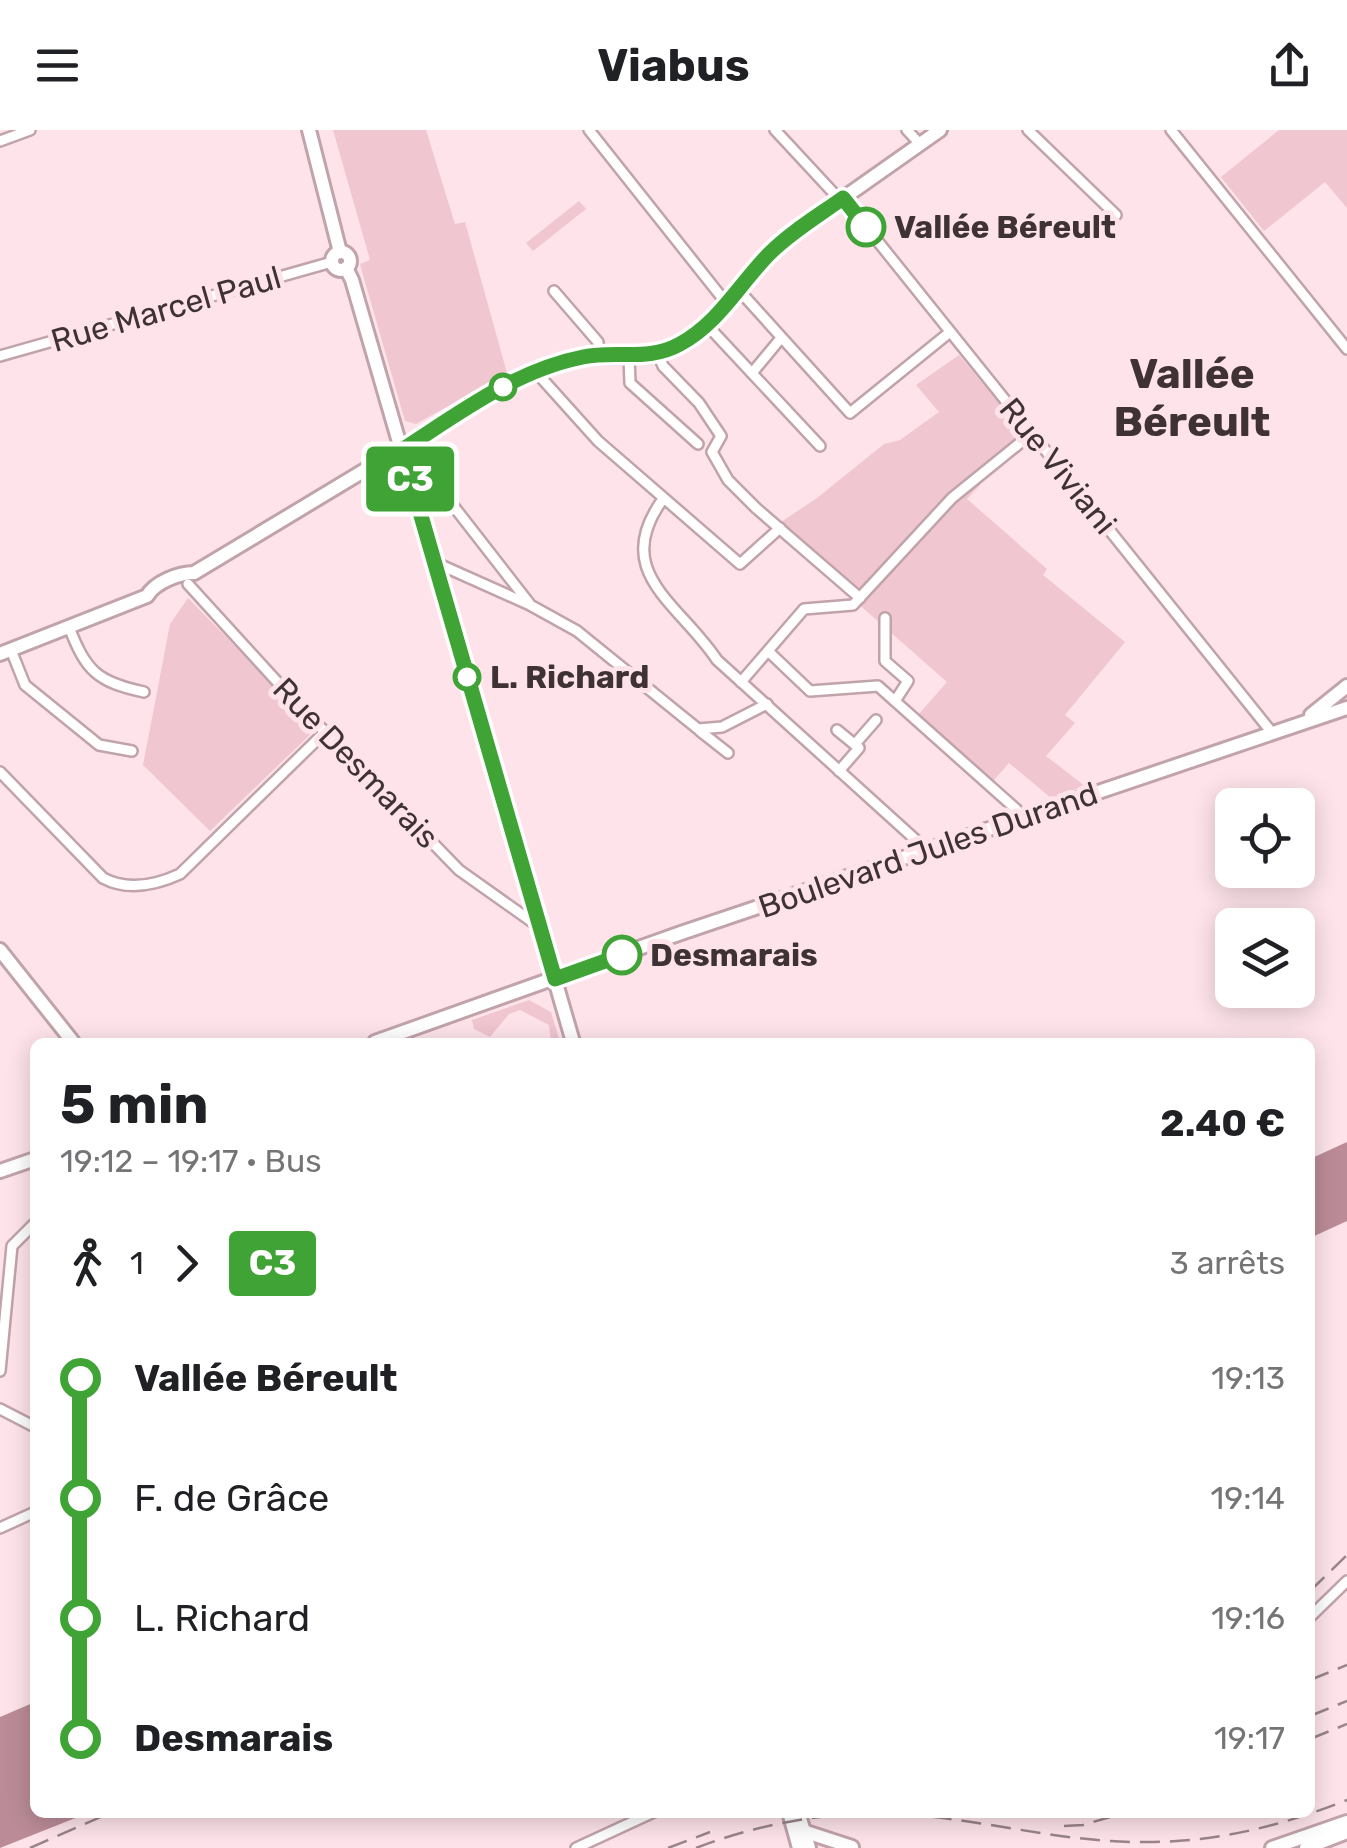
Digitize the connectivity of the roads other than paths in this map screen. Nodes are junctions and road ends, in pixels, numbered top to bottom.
1 (30, 130) edge
2 (309, 130) edge
3 (589, 130) edge
4 (775, 130) edge
5 (907, 130) edge
6 (940, 130) edge
7 (1028, 130) edge
8 (1171, 130) edge
9 (0, 140) edge
10 (920, 144) junction
11 (842, 199) junction
12 (1116, 215) dead end
13 (336, 257) junction
14 (554, 291) dead end
15 (746, 298) dead end
16 (727, 304) junction
17 (707, 325) junction
18 (950, 332) junction
19 (781, 338) junction
20 (1347, 350) edge
21 (658, 354) junction
22 (599, 355) junction
23 (0, 356) edge
24 (629, 356) junction
25 (536, 372) junction
26 (752, 373) junction
27 (1031, 434) junction
28 (698, 444) dead end
29 (820, 446) dead end
30 (402, 450) junction
31 (663, 498) junction
32 (780, 528) junction
33 (434, 562) junction
34 (194, 576) junction
35 (860, 598) junction
36 (530, 605) junction
37 (885, 618) dead end
38 (69, 627) junction
39 (768, 650) junction
40 (6, 652) edge
41 (742, 682) junction
42 (1347, 686) edge
43 (144, 692) dead end
44 (895, 701) junction
45 (766, 704) junction
46 (1347, 708) edge
47 (876, 720) dead end
48 (1302, 723) junction
49 (698, 729) junction
50 (837, 730) dead end
51 (324, 732) junction
52 (1273, 734) junction
53 (855, 744) junction
54 (132, 751) dead end
55 (728, 753) dead end
56 (840, 771) junction
57 (0, 772) edge
58 (1023, 819) junction
59 (928, 851) junction
60 (538, 926) junction
61 (0, 950) edge
62 (555, 979) junction
63 (70, 1038) edge
64 (386, 1038) edge
65 (572, 1038) edge
66 (30, 1161) edge
67 (0, 1170) edge
68 (30, 1229) edge
69 (0, 1247) edge
70 (12, 1258) junction
71 (0, 1371) edge
72 (0, 1409) edge
73 (30, 1424) edge
74 (30, 1514) edge
75 (0, 1528) edge
76 (1347, 1581) edge
77 (1315, 1612) edge
78 (641, 1818) edge
79 (782, 1818) edge
80 (791, 1818) edge
81 (800, 1818) edge
82 (1347, 1822) edge
83 (804, 1831) junction
84 (1347, 1832) edge
85 (852, 1847) edge
86 (576, 1848) edge
87 (790, 1848) edge
88 (799, 1848) edge
89 (810, 1848) edge
90 (830, 1848) edge
91 (864, 1848) edge
92 (1272, 1848) edge
93 (1306, 1848) edge

1 - 9 street
2 - 13 street
3 - 16 street
4 - 11 street, Rue Viviani
5 - 10 street
6 - 10 street
7 - 12 street
8 - 20 street
10 - 11 street
11 - 16 street
11 - 18 street, Rue Viviani
13 - 23 street, Rue Marcel Paul
13 - 30 street
14 - 22 street
15 - 19 street
16 - 17 street
17 - 21 street
17 - 26 street
18 - 19 street
18 - 27 street, Rue Viviani
19 - 26 street
21 - 24 street
21 - 32 street
22 - 24 street
22 - 25 street
24 - 28 street
25 - 30 street
25 - 31 street
26 - 29 street
27 - 35 street
27 - 52 street, Rue Viviani
30 - 33 street
30 - 34 street
30 - 36 street
31 - 32 street
31 - 41 street
32 - 35 street
33 - 36 street
33 - 60 street
34 - 38 street
34 - 51 street, Rue Desmarais
35 - 39 street
36 - 49 street
37 - 44 street
38 - 40 street
38 - 43 street
39 - 41 street
39 - 44 street
40 - 54 street
41 - 45 street
42 - 48 street, Boulevard Jules Durand
44 - 58 street
45 - 49 street
45 - 56 street
46 - 48 street, Boulevard Jules Durand
47 - 53 street
48 - 52 street, Boulevard Jules Durand
49 - 55 street
50 - 53 street
51 - 57 street
51 - 60 street, Rue Desmarais
52 - 58 street, Boulevard Jules Durand
53 - 56 street
56 - 59 street
58 - 59 street, Boulevard Jules Durand
59 - 62 street, Boulevard Jules Durand
60 - 62 street
61 - 63 street
62 - 64 street, Boulevard Jules Durand
62 - 65 street
66 - 67 street
68 - 70 street
69 - 70 street
70 - 71 street
72 - 73 street
74 - 75 street
76 - 77 street
78 - 86 street
79 - 87 street
80 - 88 street
81 - 83 street
82 - 92 street
83 - 85 street
83 - 89 street
84 - 93 street
85 - 90 street
85 - 91 street

